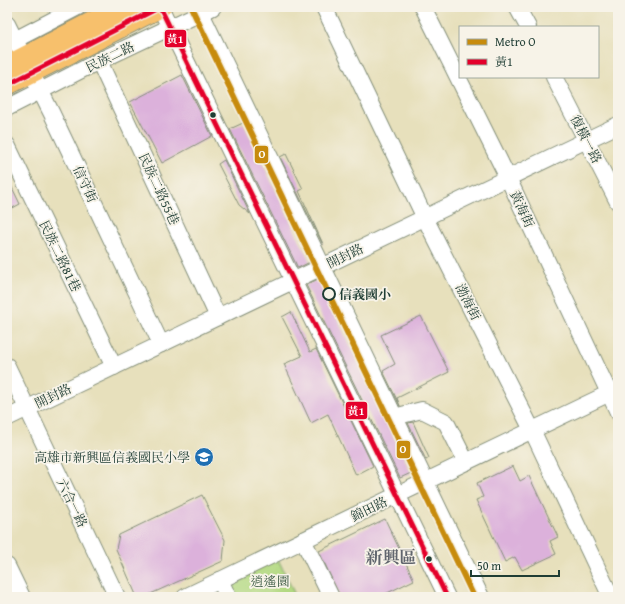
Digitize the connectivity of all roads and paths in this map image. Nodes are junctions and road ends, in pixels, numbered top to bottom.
1 (76, 7) edge
2 (121, 7) edge
3 (160, 7) edge
4 (324, 7) edge
5 (423, 7) edge
6 (517, 7) edge
7 (204, 9) edge
8 (7, 24) edge
9 (527, 26) edge
10 (170, 28) junction
11 (11, 42) edge
12 (99, 61) junction
13 (21, 66) edge
14 (555, 78) edge
15 (7, 85) edge
16 (41, 91) junction
17 (7, 108) edge
18 (618, 125) edge
19 (587, 140) junction
20 (7, 145) edge
21 (508, 178) junction
22 (618, 202) edge
23 (425, 218) junction
24 (323, 267) junction
25 (293, 281) junction
26 (218, 317) junction
27 (161, 344) junction
28 (7, 366) edge
29 (114, 367) junction
30 (614, 391) edge
31 (27, 408) junction
32 (618, 412) edge
33 (394, 417) junction
34 (7, 418) edge
35 (532, 430) junction
36 (466, 462) junction
37 (425, 482) junction
38 (397, 495) junction
39 (303, 540) junction
40 (7, 566) edge
41 (220, 580) junction
42 (22, 597) edge
43 (117, 597) edge
44 (185, 597) edge
45 (228, 597) edge
46 (331, 597) edge
47 (448, 597) edge
48 (480, 597) edge
49 (611, 597) edge

1 - 11 street
2 - 13 main road, 民族二路
3 - 10 street
3 - 13 main road, 民族二路
4 - 23 street, 渤海街
5 - 21 street, 黃海街
6 - 9 street
7 - 10 street, 民族二路
7 - 24 street
8 - 11 street, 信守街
10 - 12 street, 民族二路
10 - 25 street
11 - 13 street, 信守街
12 - 16 street, 民族二路
12 - 26 street, 民族二路55巷
13 - 15 main road, 民族二路
13 - 16 street, 信守街
14 - 19 street, 復橫一路
16 - 17 street, 民族二路
16 - 27 street, 信守街
18 - 19 street, 開封路
19 - 21 street, 開封路
19 - 22 street, 復橫一路
20 - 29 street, 民族二路81巷
21 - 23 street, 開封路
21 - 30 street, 黃海街
23 - 24 street, 開封路
23 - 35 street, 渤海街
24 - 25 street, 開封路
24 - 33 street
25 - 26 street, 開封路
25 - 38 street
26 - 27 street, 開封路
27 - 29 street, 開封路
28 - 31 street, 六合一路
29 - 31 street, 開封路
30 - 32 street, 黃海街
30 - 35 street, 錦田路
31 - 34 street, 開封路
31 - 43 street, 六合一路
33 - 36 street
33 - 37 street
35 - 36 street, 錦田路
35 - 49 street, 渤海街
36 - 37 street, 錦田路
37 - 38 street, 錦田路
37 - 48 street
38 - 39 street, 錦田路
38 - 47 street
39 - 41 street, 錦田路
39 - 46 street
40 - 42 street
41 - 44 street, 錦田路
41 - 45 street

